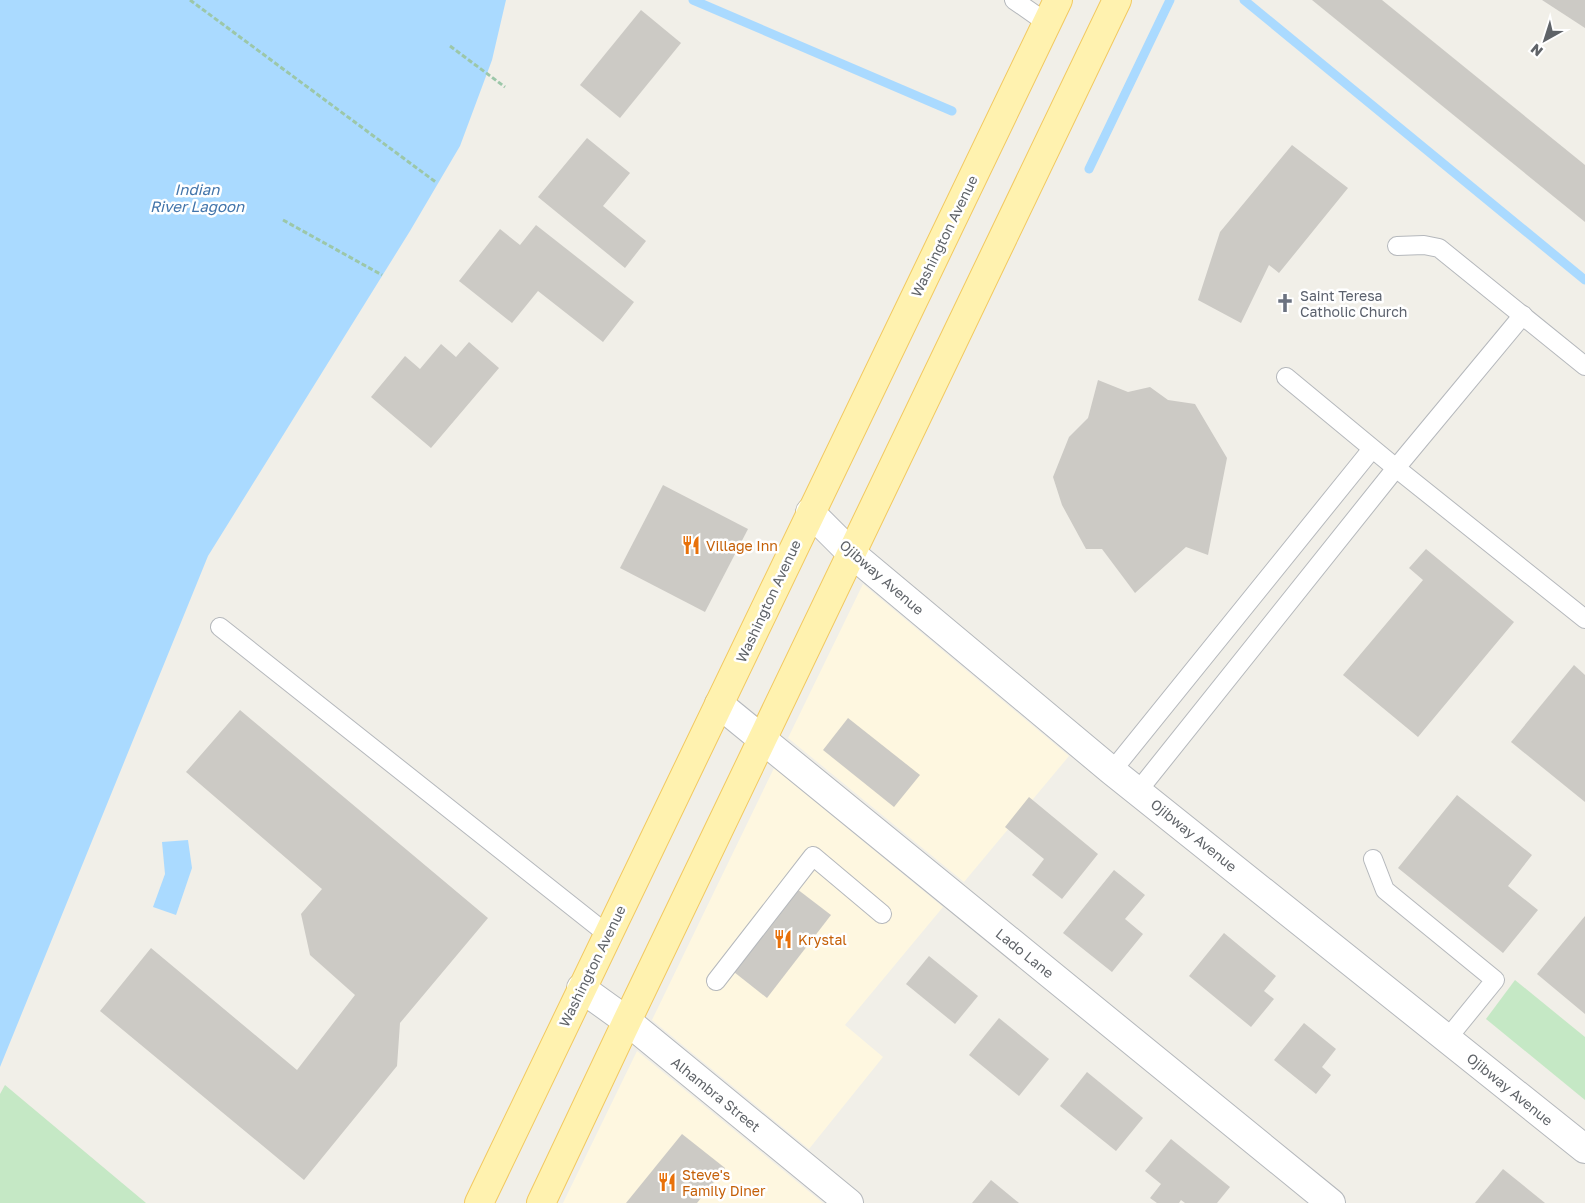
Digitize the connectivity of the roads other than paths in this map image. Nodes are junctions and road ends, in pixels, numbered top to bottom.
1 (1014, 0) edge
2 (1118, 0) edge
3 (1052, 11) edge
4 (1397, 246) dead end
5 (1523, 315) junction
6 (1585, 366) edge
7 (1286, 377) dead end
8 (1372, 449) junction
9 (1396, 468) junction
10 (810, 512) junction
11 (851, 553) junction
12 (1585, 619) edge
13 (220, 627) dead end
14 (719, 704) junction
15 (763, 739) junction
16 (1112, 771) junction
17 (1138, 791) junction
18 (1373, 859) dead end
19 (882, 914) dead end
20 (607, 934) junction
21 (716, 981) dead end
22 (581, 988) junction
23 (627, 1021) junction
24 (1447, 1039) junction
25 (1585, 1149) edge
26 (479, 1203) edge
27 (542, 1203) edge
28 (849, 1203) edge
29 (1331, 1203) edge

1 - 3 lane
2 - 11 main road
3 - 10 main road, Washington Avenue
4 - 5 lane
5 - 6 lane
5 - 9 lane
7 - 8 lane
8 - 9 lane
8 - 16 lane
9 - 12 lane
9 - 17 lane
10 - 11 street, Ojibway Avenue
10 - 14 main road, Washington Avenue
11 - 15 main road
11 - 16 street, Ojibway Avenue
13 - 20 lane
14 - 15 street, Lado Lane
14 - 20 main road, Washington Avenue
15 - 23 main road
15 - 29 street, Lado Lane
16 - 17 street, Ojibway Avenue
17 - 24 street, Ojibway Avenue
18 - 24 lane
19 - 21 lane
20 - 22 main road, Washington Avenue
22 - 23 street, Alhambra Street
22 - 26 main road, Washington Avenue
23 - 27 main road
23 - 28 street, Alhambra Street
24 - 25 street, Ojibway Avenue

